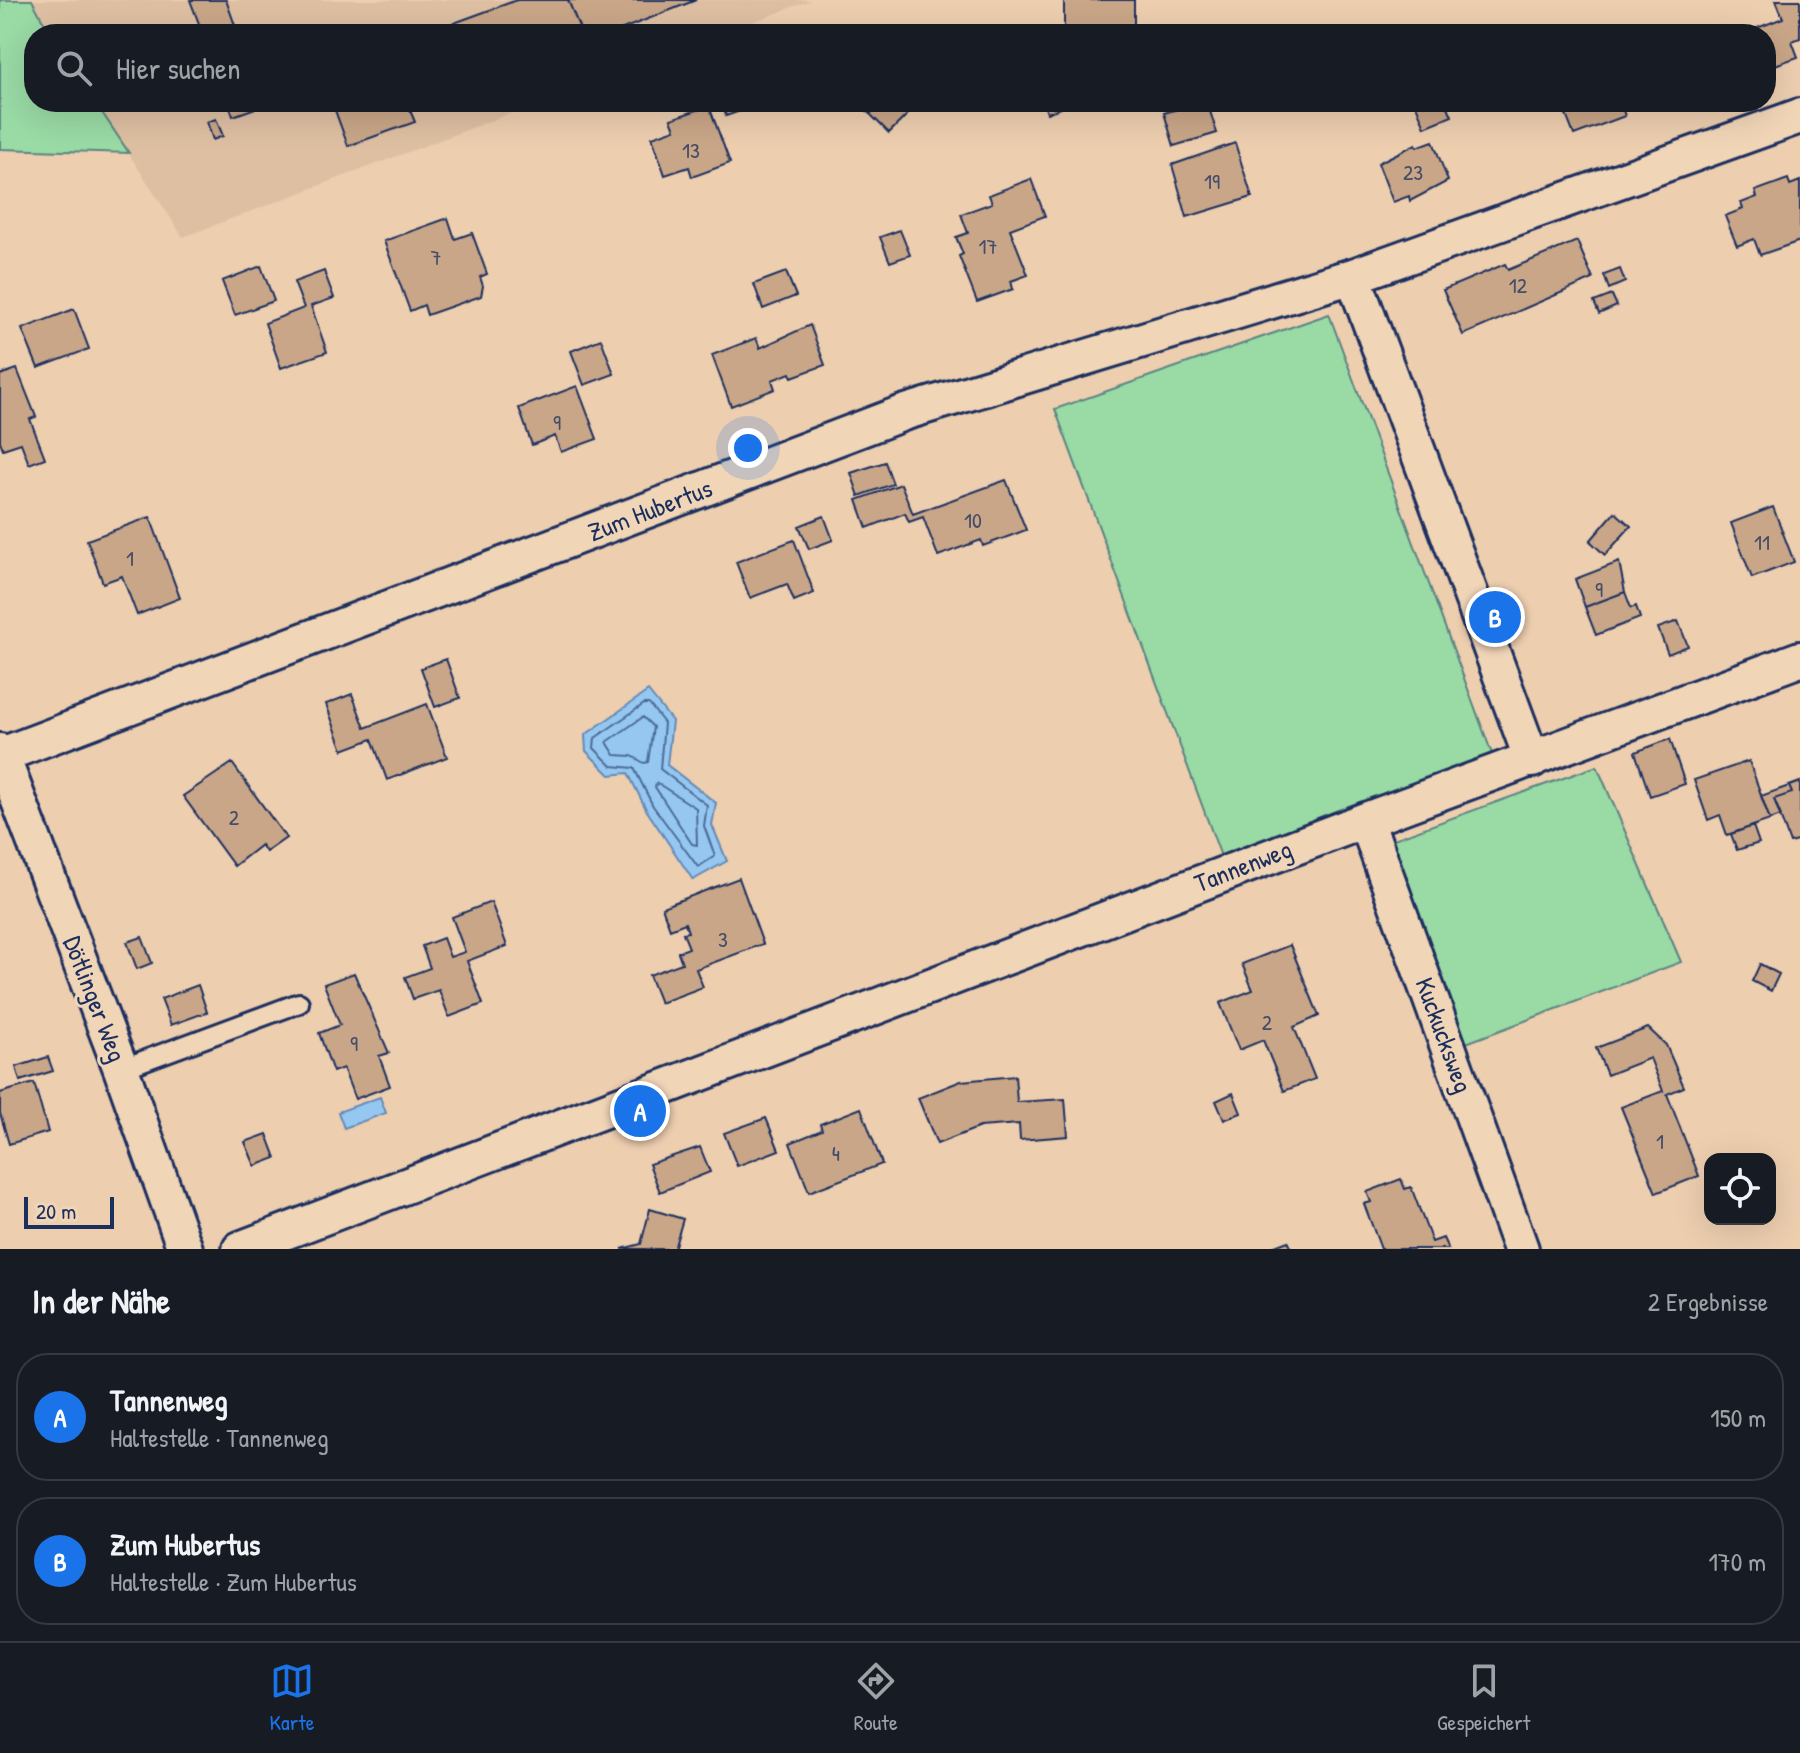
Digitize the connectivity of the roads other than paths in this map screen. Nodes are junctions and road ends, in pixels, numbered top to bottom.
1 (1800, 116) edge
2 (1353, 276) junction
3 (1800, 659) edge
4 (1, 753) edge
5 (1532, 760) junction
6 (1366, 820) junction
7 (299, 1003) dead end
8 (121, 1069) junction
9 (309, 1236) edge
10 (185, 1249) edge
11 (240, 1249) edge
12 (1521, 1249) edge

1 - 2 street, Zum Hubertus
2 - 4 street, Zum Hubertus
2 - 5 street
3 - 5 street, Tannenweg
4 - 8 street, Dötlinger Weg
5 - 6 street, Tannenweg
6 - 9 street, Tannenweg
6 - 12 street, Kuckucksweg
7 - 8 lane
8 - 10 street, Dötlinger Weg
9 - 11 street, Tannenweg

